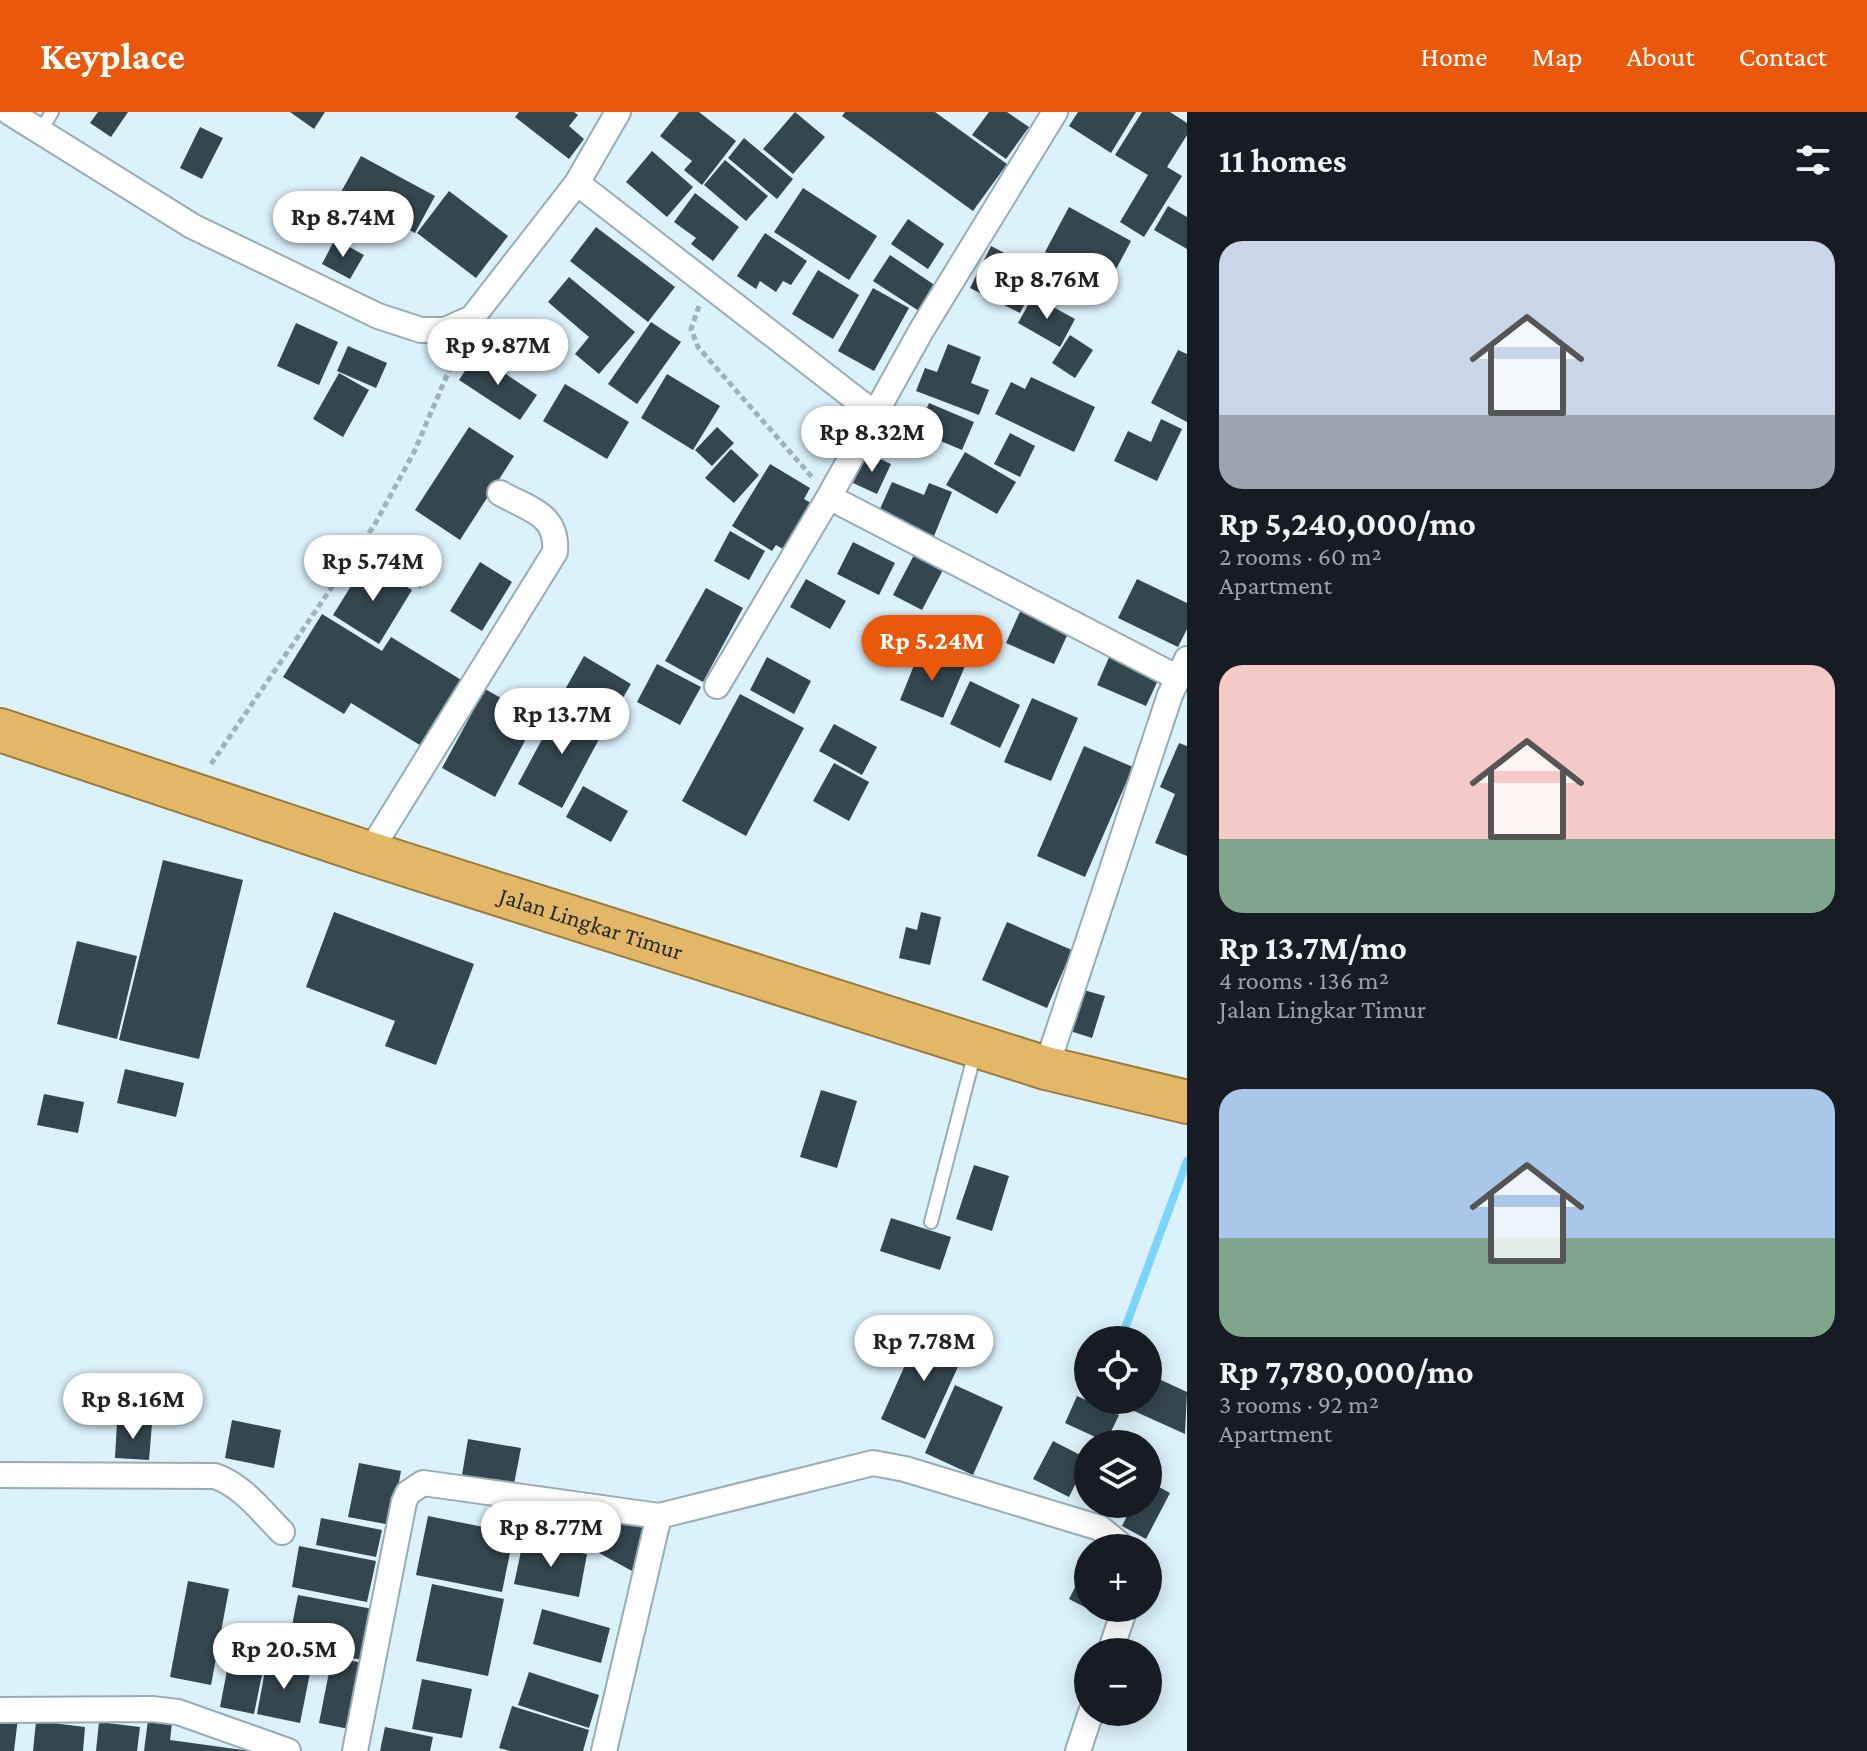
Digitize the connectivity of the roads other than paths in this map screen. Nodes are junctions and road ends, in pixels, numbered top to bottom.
1 (9, 112) edge
2 (618, 112) edge
3 (1055, 112) edge
4 (46, 122) edge
5 (577, 183) junction
6 (875, 414) junction
7 (500, 493) dead end
8 (829, 497) junction
9 (1182, 669) edge
10 (717, 686) dead end
11 (0, 730) edge
12 (369, 853) junction
13 (977, 1045) junction
14 (1046, 1068) junction
15 (1187, 1102) edge
16 (931, 1222) dead end
17 (0, 1475) edge
18 (659, 1516) junction
19 (282, 1532) dead end
20 (1107, 1534) edge
21 (0, 1710) edge
22 (1086, 1726) edge
23 (288, 1751) edge
24 (355, 1751) edge
25 (604, 1751) edge
26 (1078, 1751) edge

1 - 4 street
2 - 5 street
3 - 6 street
4 - 5 street
5 - 6 street
6 - 8 street
7 - 12 street
8 - 9 street
8 - 10 street
9 - 14 street
11 - 12 highway, Jalan Lingkar Timur
12 - 13 highway, Jalan Lingkar Timur
13 - 14 highway, Jalan Lingkar Timur
13 - 16 lane
14 - 15 highway, Jalan Lingkar Timur
17 - 19 street
18 - 20 street
18 - 24 street
18 - 25 street
21 - 23 street
22 - 26 street

